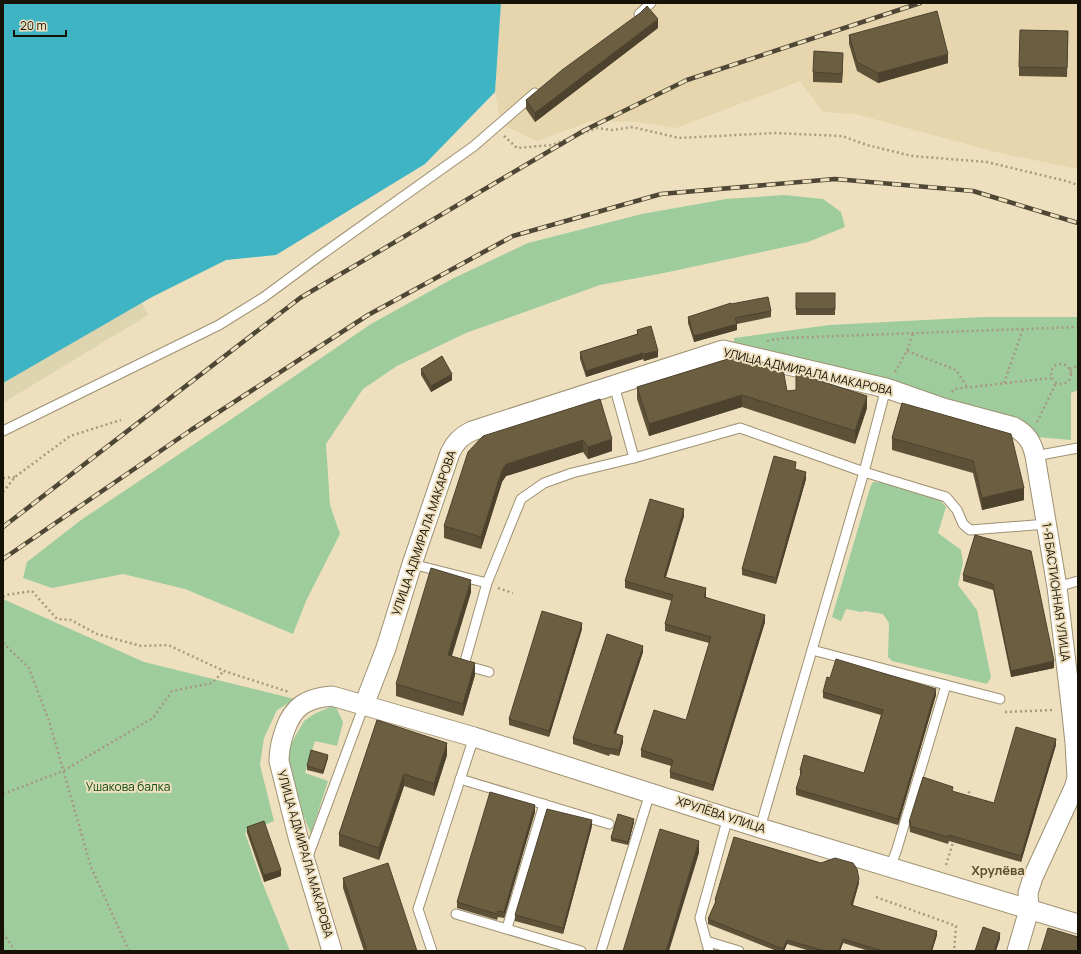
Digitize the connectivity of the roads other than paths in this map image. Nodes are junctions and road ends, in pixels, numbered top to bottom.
1 (651, 3) edge
2 (630, 22) edge
3 (540, 89) edge
4 (614, 385) junction
5 (886, 388) junction
6 (3, 431) edge
7 (1029, 438) joint
8 (1078, 448) edge
9 (1035, 456) junction
10 (634, 458) junction
11 (864, 472) junction
12 (1047, 524) junction
13 (412, 564) junction
14 (1078, 581) edge
15 (487, 583) junction
16 (1057, 587) junction
17 (812, 650) junction
18 (489, 672) dead end
19 (946, 685) junction
20 (1000, 699) dead end
21 (364, 705) junction
22 (474, 737) junction
23 (460, 779) junction
24 (650, 793) junction
25 (544, 804) junction
26 (728, 817) junction
27 (609, 824) dead end
28 (760, 828) junction
29 (306, 862) junction
30 (890, 867) junction
31 (1029, 910) junction
32 (456, 914) dead end
33 (1078, 924) edge
34 (507, 928) junction
35 (706, 941) junction
36 (332, 951) edge
37 (432, 951) edge
38 (581, 951) edge
39 (601, 951) edge
40 (709, 951) edge
41 (739, 951) edge
42 (1017, 951) edge

1 - 2 lane
3 - 6 lane
4 - 5 street, УЛИЦА АДМИРАЛА МАКАРОВА
4 - 10 lane
4 - 13 street, УЛИЦА АДМИРАЛА МАКАРОВА
5 - 7 street, УЛИЦА АДМИРАЛА МАКАРОВА
5 - 11 lane
7 - 9 street, 1-Я БАСТИОННАЯ УЛИЦА
8 - 9 lane
9 - 12 street, 1-Я БАСТИОННАЯ УЛИЦА
10 - 11 lane
10 - 15 lane
11 - 12 lane
11 - 17 lane
12 - 16 street, 1-Я БАСТИОННАЯ УЛИЦА
13 - 15 lane
13 - 21 street, УЛИЦА АДМИРАЛА МАКАРОВА
14 - 16 lane
15 - 18 lane
16 - 31 street, 1-Я БАСТИОННАЯ УЛИЦА
17 - 19 lane
17 - 28 lane
19 - 20 lane
19 - 30 lane
21 - 22 street, ХРУЛЁВА УЛИЦА
21 - 29 lane
21 - 29 street, УЛИЦА АДМИРАЛА МАКАРОВА
22 - 23 lane
22 - 24 street, ХРУЛЁВА УЛИЦА
23 - 25 lane
23 - 37 lane
24 - 26 street, ХРУЛЁВА УЛИЦА
24 - 39 lane
25 - 27 lane
25 - 34 lane
26 - 28 street, ХРУЛЁВА УЛИЦА
26 - 35 lane
28 - 30 street, ХРУЛЁВА УЛИЦА
29 - 36 street, УЛИЦА АДМИРАЛА МАКАРОВА
30 - 31 street, ХРУЛЁВА УЛИЦА
31 - 33 street, ХРУЛЁВА УЛИЦА
31 - 42 street, 1-Я БАСТИОННАЯ УЛИЦА
32 - 34 lane
34 - 38 lane
35 - 40 lane
35 - 41 lane

